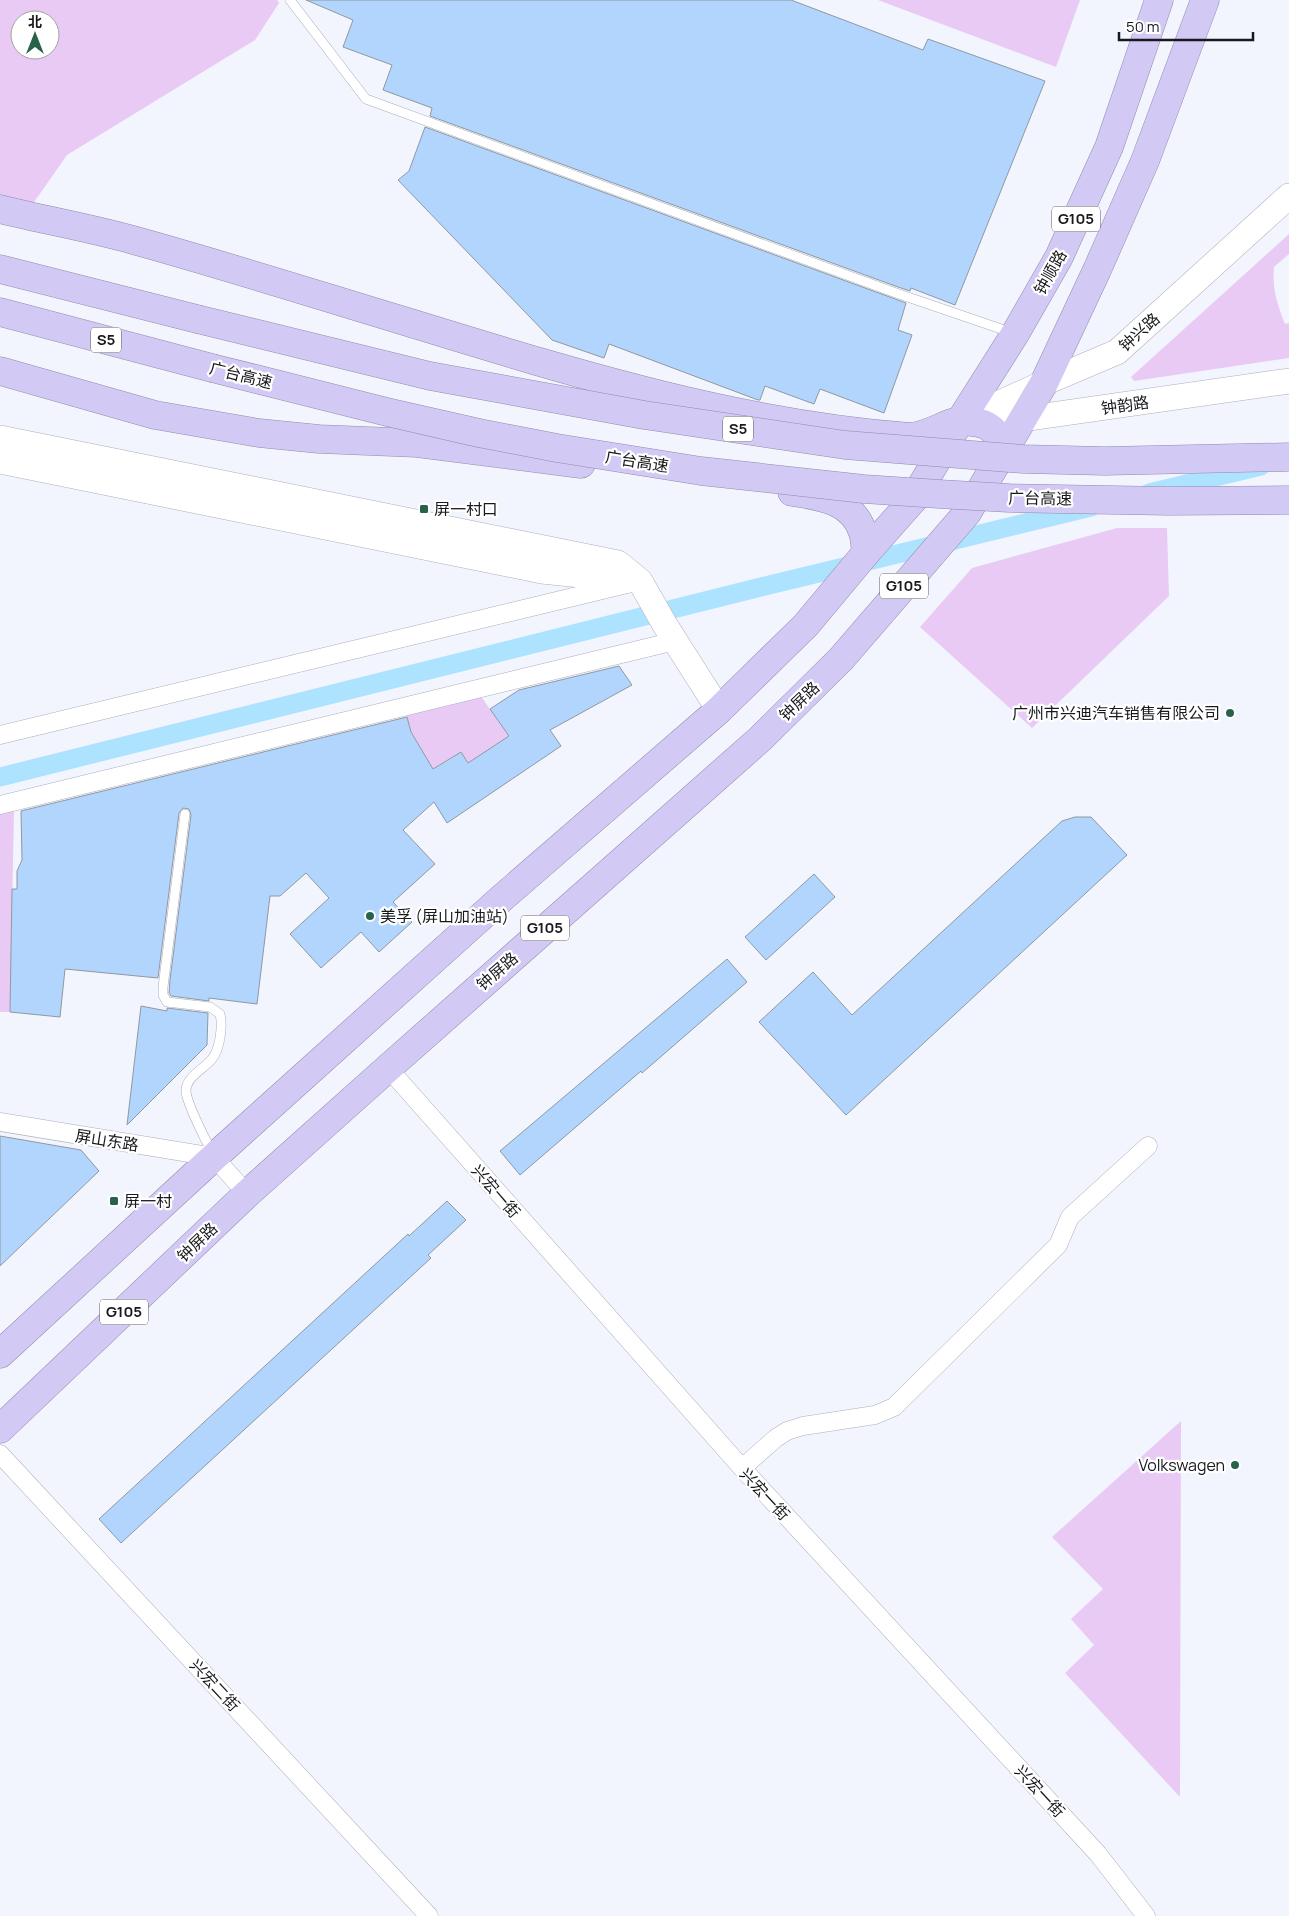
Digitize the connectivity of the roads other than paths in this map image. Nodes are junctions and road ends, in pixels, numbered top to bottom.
1 (290, 0) edge
2 (1160, 0) edge
3 (1205, 0) edge
4 (1289, 196) edge
5 (0, 210) edge
6 (0, 269) edge
7 (0, 312) edge
8 (1015, 334) junction
9 (0, 372) edge
10 (1289, 381) edge
11 (1044, 383) junction
12 (1023, 419) junction
13 (960, 421) junction
14 (0, 438) edge
15 (1002, 454) junction
16 (1289, 457) edge
17 (0, 461) edge
18 (1289, 500) edge
19 (866, 553) junction
20 (640, 581) junction
21 (670, 633) junction
22 (719, 710) junction
23 (0, 735) edge
24 (0, 805) edge
25 (185, 814) dead end
26 (388, 1068) junction
27 (0, 1122) edge
28 (1148, 1146) dead end
29 (214, 1157) junction
30 (247, 1194) junction
31 (0, 1354) edge
32 (0, 1429) edge
33 (0, 1454) edge
34 (742, 1468) junction
35 (429, 1916) edge
36 (1146, 1916) edge

1 - 8 lane
2 - 8 highway, 钟顺路 / G105
3 - 11 highway, G105
4 - 11 street, 钟兴路
5 - 13 highway
6 - 16 highway, S5, bridge
7 - 18 highway, 广台高速 / S5, bridge
8 - 13 highway, 钟顺路 / G105
9 - 19 highway
10 - 12 street, 钟韵路
11 - 12 highway, G105
11 - 13 street, 钟兴路
12 - 13 street, 钟韵路
12 - 15 highway, 钟屏路 / G105
13 - 15 highway
13 - 19 highway, G105
14 - 20 street
15 - 26 highway, 钟屏路 / G105
17 - 20 street
19 - 22 highway, G105
20 - 21 street
20 - 23 street
21 - 22 street
21 - 24 street
22 - 29 highway, G105
25 - 29 lane
26 - 30 highway, 钟屏路 / G105
26 - 34 street, 兴宏一街
27 - 29 street, 屏山东路
28 - 34 street
29 - 30 street
29 - 31 highway, G105
30 - 32 highway, 钟屏路 / G105
33 - 35 street, 兴宏二街
34 - 36 street, 兴宏一街

